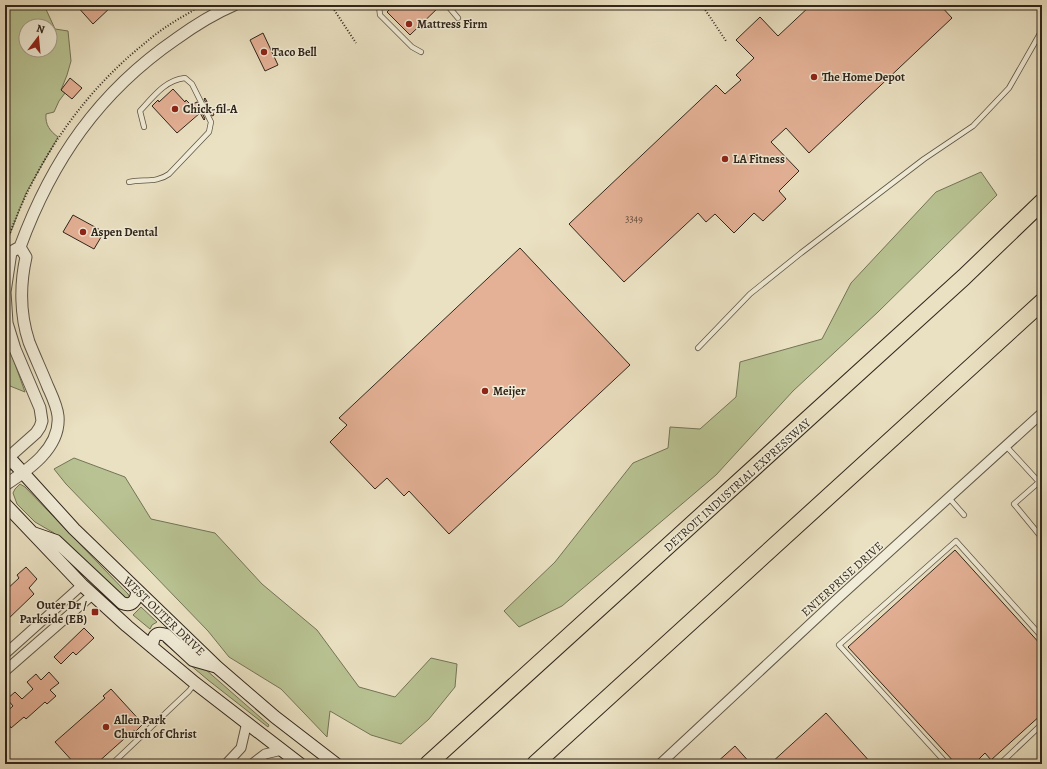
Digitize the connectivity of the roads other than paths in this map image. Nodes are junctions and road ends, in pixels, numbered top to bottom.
1 (234, 5) edge
2 (380, 5) edge
3 (447, 5) edge
4 (458, 18) dead end
5 (1042, 30) edge
6 (421, 52) dead end
7 (144, 127) dead end
8 (129, 182) dead end
9 (1042, 202) edge
10 (20, 247) junction
11 (1042, 302) edge
12 (698, 348) dead end
13 (1042, 413) edge
14 (1006, 446) junction
15 (6, 459) edge
16 (24, 473) junction
17 (5, 485) edge
18 (948, 498) junction
19 (5, 504) edge
20 (964, 515) dead end
21 (32, 532) junction
22 (1042, 538) edge
23 (82, 585) junction
24 (137, 591) junction
25 (92, 595) junction
26 (1042, 638) edge
27 (152, 647) junction
28 (5, 654) edge
29 (217, 667) junction
30 (5, 671) edge
31 (195, 683) junction
32 (247, 722) junction
33 (1042, 724) edge
34 (282, 750) junction
35 (112, 764) edge
36 (226, 764) edge
37 (252, 764) edge
38 (300, 764) edge
39 (336, 764) edge
40 (428, 764) edge
41 (535, 764) edge
42 (660, 764) edge
43 (947, 764) edge
44 (1000, 764) edge

1 - 10 street
2 - 6 lane
3 - 4 lane
5 - 12 lane
7 - 8 lane
9 - 40 highway, DETROIT INDUSTRIAL EXPRESSWAY
10 - 15 street
10 - 16 street
11 - 41 highway
13 - 14 street, ENTERPRISE DRIVE
14 - 18 street, ENTERPRISE DRIVE
14 - 22 lane
15 - 16 main road, WEST OUTER DRIVE
16 - 17 street
16 - 24 main road, WEST OUTER DRIVE
18 - 20 lane
18 - 42 street, ENTERPRISE DRIVE
19 - 21 main road
21 - 23 main road
21 - 24 main road
23 - 25 main road
23 - 28 street
24 - 29 main road, WEST OUTER DRIVE
25 - 27 main road
25 - 30 street
26 - 43 lane
27 - 29 main road
27 - 31 main road
29 - 39 main road, WEST OUTER DRIVE
31 - 32 main road
31 - 35 lane
32 - 34 main road
32 - 36 street
33 - 44 lane
34 - 37 street
34 - 38 main road

